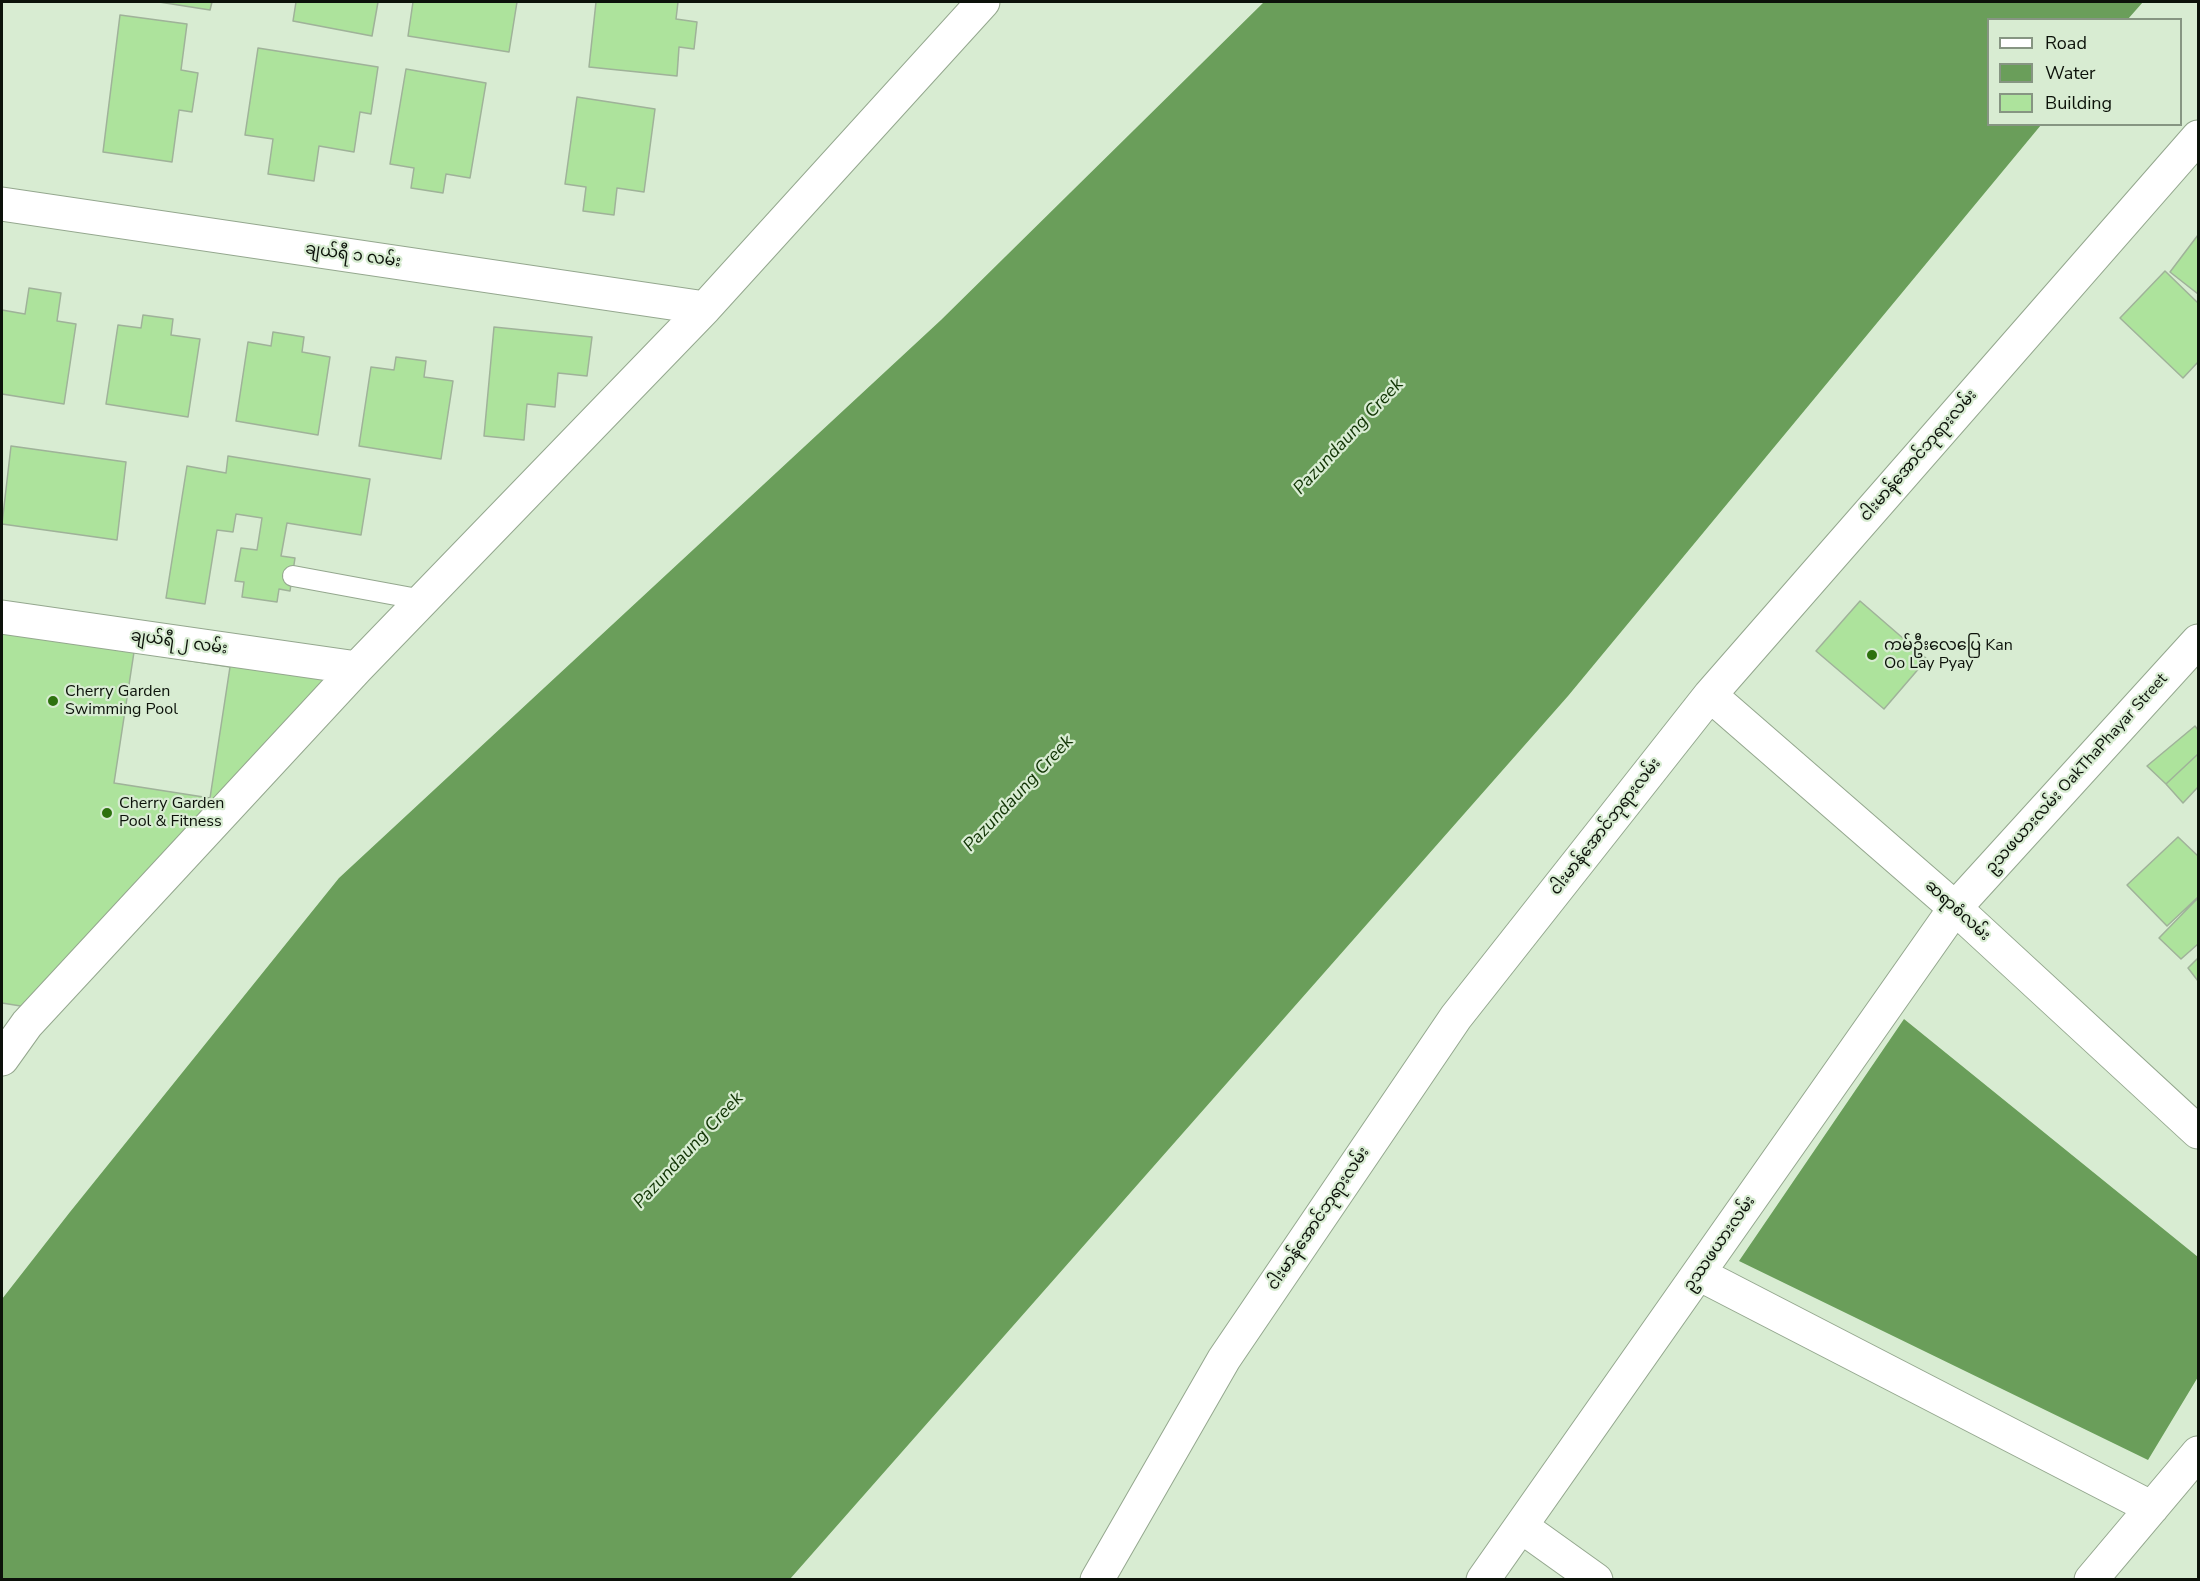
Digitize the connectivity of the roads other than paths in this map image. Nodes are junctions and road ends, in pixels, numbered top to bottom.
1 (983, 2) edge
2 (2199, 137) edge
3 (2, 204) edge
4 (705, 308) junction
5 (293, 576) dead end
6 (423, 600) junction
7 (2, 617) edge
8 (2199, 641) edge
9 (357, 668) junction
10 (1710, 695) junction
11 (1954, 908) junction
12 (14, 1021) edge
13 (2, 1059) edge
14 (2199, 1132) edge
15 (1699, 1274) junction
16 (2199, 1453) edge
17 (2152, 1508) junction
18 (1522, 1527) junction
19 (1097, 1580) edge
20 (1484, 1580) edge
21 (1596, 1580) edge
22 (2091, 1580) edge

1 - 4 street
2 - 10 street, ငါးမာန်အောင်ဘုရားလမ်း
3 - 4 street, ချယ်ရီ ၁ လမ်း
4 - 6 street
5 - 6 lane
6 - 9 street
7 - 9 street, ချယ်ရီ ၂ လမ်း
8 - 11 street, ဥသဖယားလမ်း OakThaPhayar Street
9 - 12 street
10 - 11 street, ဆရာစံလမ်း
10 - 19 street, ငါးမာန်အောင်ဘုရားလမ်း
11 - 14 street, ဆရာစံလမ်း
11 - 15 street, ဥဿဖယားလမ်း
12 - 13 street
15 - 17 street
15 - 18 street, ဥဿဖယားလမ်း
16 - 17 street
17 - 22 street
18 - 20 street, ဥဿဖယားလမ်း
18 - 21 street

